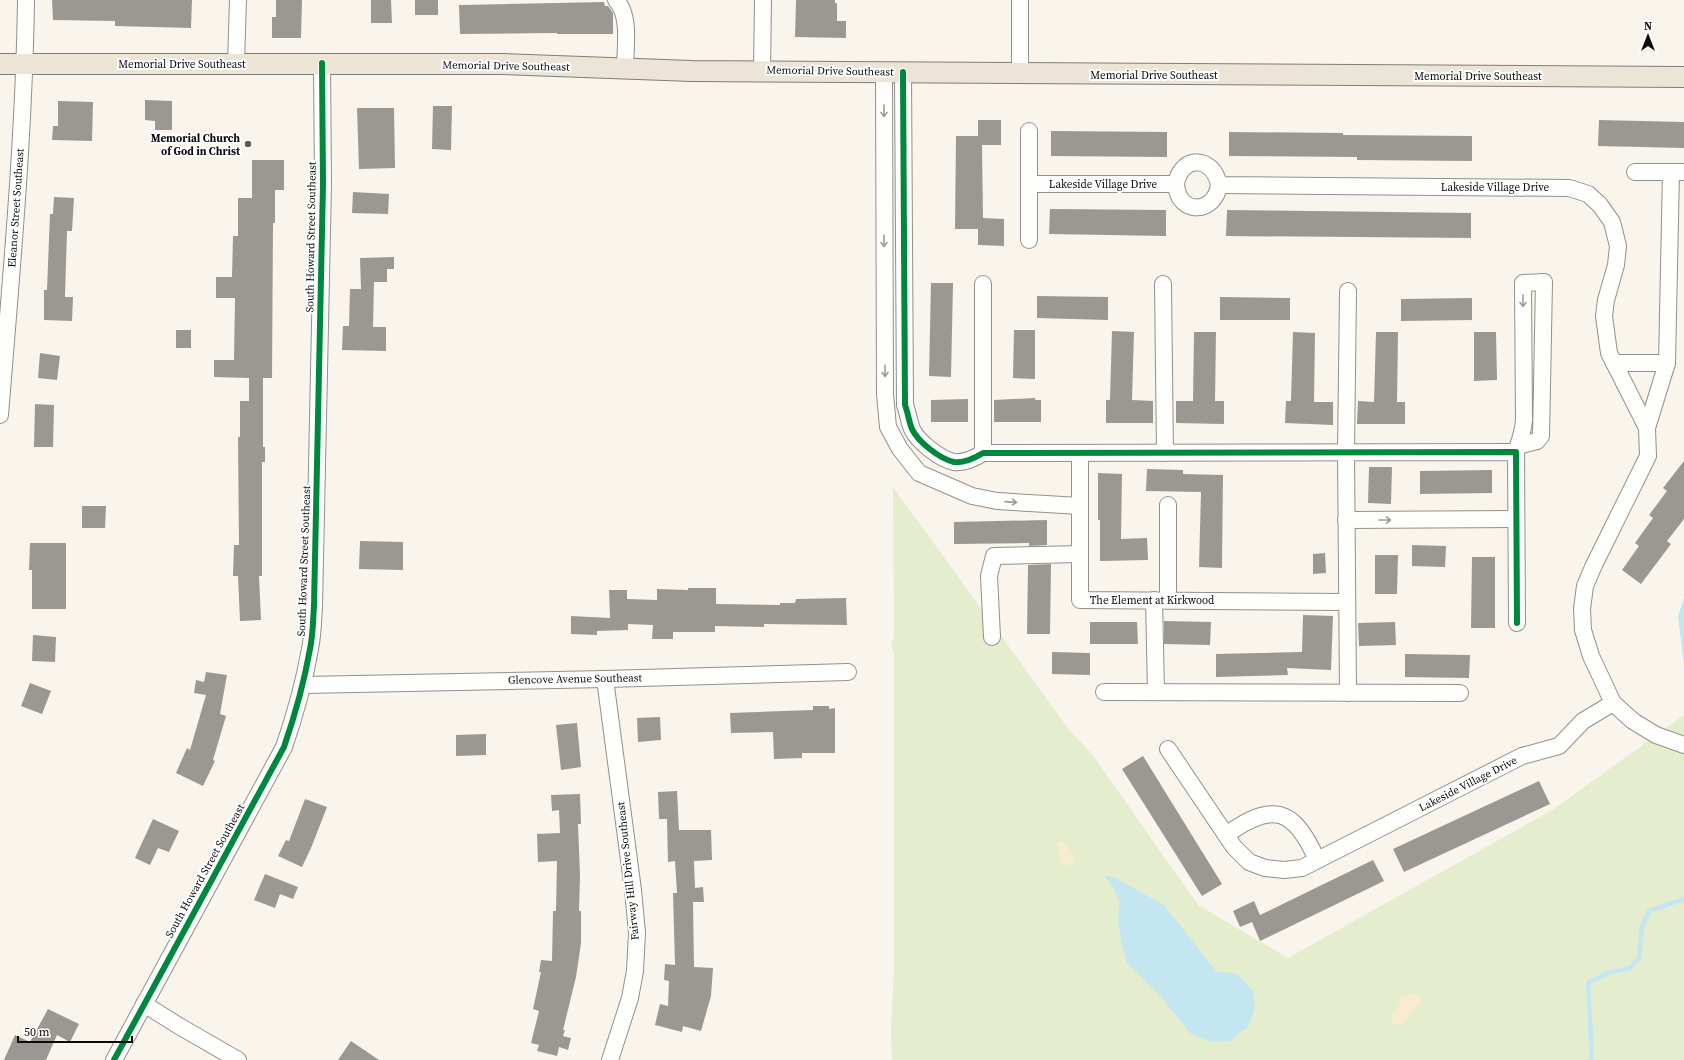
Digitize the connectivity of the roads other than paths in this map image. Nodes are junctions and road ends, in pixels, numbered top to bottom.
1 (26, 0) edge
2 (238, 0) edge
3 (616, 0) edge
4 (763, 0) edge
5 (1020, 0) edge
6 (322, 63) junction
7 (0, 64) edge
8 (25, 64) junction
9 (236, 64) junction
10 (625, 69) junction
11 (762, 70) junction
12 (893, 72) junction
13 (1020, 74) junction
14 (1684, 77) edge
15 (1029, 131) dead end
16 (1635, 172) dead end
17 (1678, 172) edge
18 (1029, 184) junction
19 (1176, 184) junction
20 (1219, 184) junction
21 (1029, 240) dead end
22 (1544, 282) dead end
23 (983, 284) dead end
24 (1163, 284) dead end
25 (5, 291) edge
26 (1348, 291) dead end
27 (1614, 363) junction
28 (1667, 363) junction
29 (0, 416) edge
30 (1647, 428) junction
31 (1517, 449) junction
32 (1080, 452) junction
33 (1165, 452) junction
34 (1346, 452) junction
35 (983, 453) junction
36 (954, 462) junction
37 (947, 486) junction
38 (1168, 505) dead end
39 (1080, 506) junction
40 (1516, 519) junction
41 (1346, 520) junction
42 (1080, 554) junction
43 (1161, 600) junction
44 (1347, 602) junction
45 (1517, 623) dead end
46 (992, 637) dead end
47 (848, 672) dead end
48 (605, 679) junction
49 (303, 685) junction
50 (1104, 692) dead end
51 (1156, 692) junction
52 (1348, 693) junction
53 (1460, 693) dead end
54 (1613, 703) junction
55 (1684, 746) edge
56 (1168, 750) dead end
57 (1226, 835) junction
58 (1317, 860) junction
59 (144, 1004) junction
60 (114, 1060) edge
61 (238, 1060) edge
62 (610, 1060) edge

1 - 8 street, Eleanor Street Southeast
2 - 9 street
3 - 10 street
4 - 11 street
5 - 13 street
6 - 9 main road, Memorial Drive Southeast
6 - 10 main road, Memorial Drive Southeast
6 - 49 street, South Howard Street Southeast
7 - 8 main road, Memorial Drive Southeast
8 - 9 main road, Memorial Drive Southeast
8 - 25 street, Eleanor Street Southeast
10 - 11 main road, Memorial Drive Southeast
11 - 12 main road, Memorial Drive Southeast
12 - 13 main road, Memorial Drive Southeast
12 - 36 street
12 -> 37 street
13 - 14 main road, Memorial Drive Southeast
15 - 18 street
16 - 17 street, Lakeside Village Drive
17 - 28 street, Lakeside Village Drive
18 - 19 street, Lakeside Village Drive
18 - 21 street
19 - 20 street
19 - 20 street
20 - 27 street, Lakeside Village Drive
22 - 31 street
23 - 35 street
24 - 33 street
25 - 29 street, Eleanor Street Southeast
26 - 34 street
27 - 28 street
27 - 30 street, Lakeside Village Drive
28 - 30 street, Lakeside Village Drive
30 - 54 street, Lakeside Village Drive
31 - 34 street
31 - 40 street
32 - 33 street
32 - 35 street
32 - 39 street, The Element at Kirkwood
33 - 34 street
34 - 41 street
35 - 36 street
36 - 37 street
37 -> 39 street
38 - 43 street
39 - 42 street, The Element at Kirkwood
41 -> 40 street
40 - 45 street
41 - 44 street
42 - 43 street, The Element at Kirkwood
42 - 46 street
43 - 44 street, The Element at Kirkwood
43 - 51 street
44 - 52 street
47 - 48 street, Glencove Avenue Southeast
48 - 49 street, Glencove Avenue Southeast
48 - 62 street, Fairway Hill Drive Southeast
49 - 59 street, South Howard Street Southeast
50 - 51 street
51 - 52 street
52 - 53 street
54 - 55 street, Lakeside Village Drive
54 - 58 street, Lakeside Village Drive
56 - 57 street, Lakeside Village Drive
57 - 58 street, Lakeside Village Drive
57 - 58 street
59 - 60 street, South Howard Street Southeast
59 - 61 street

